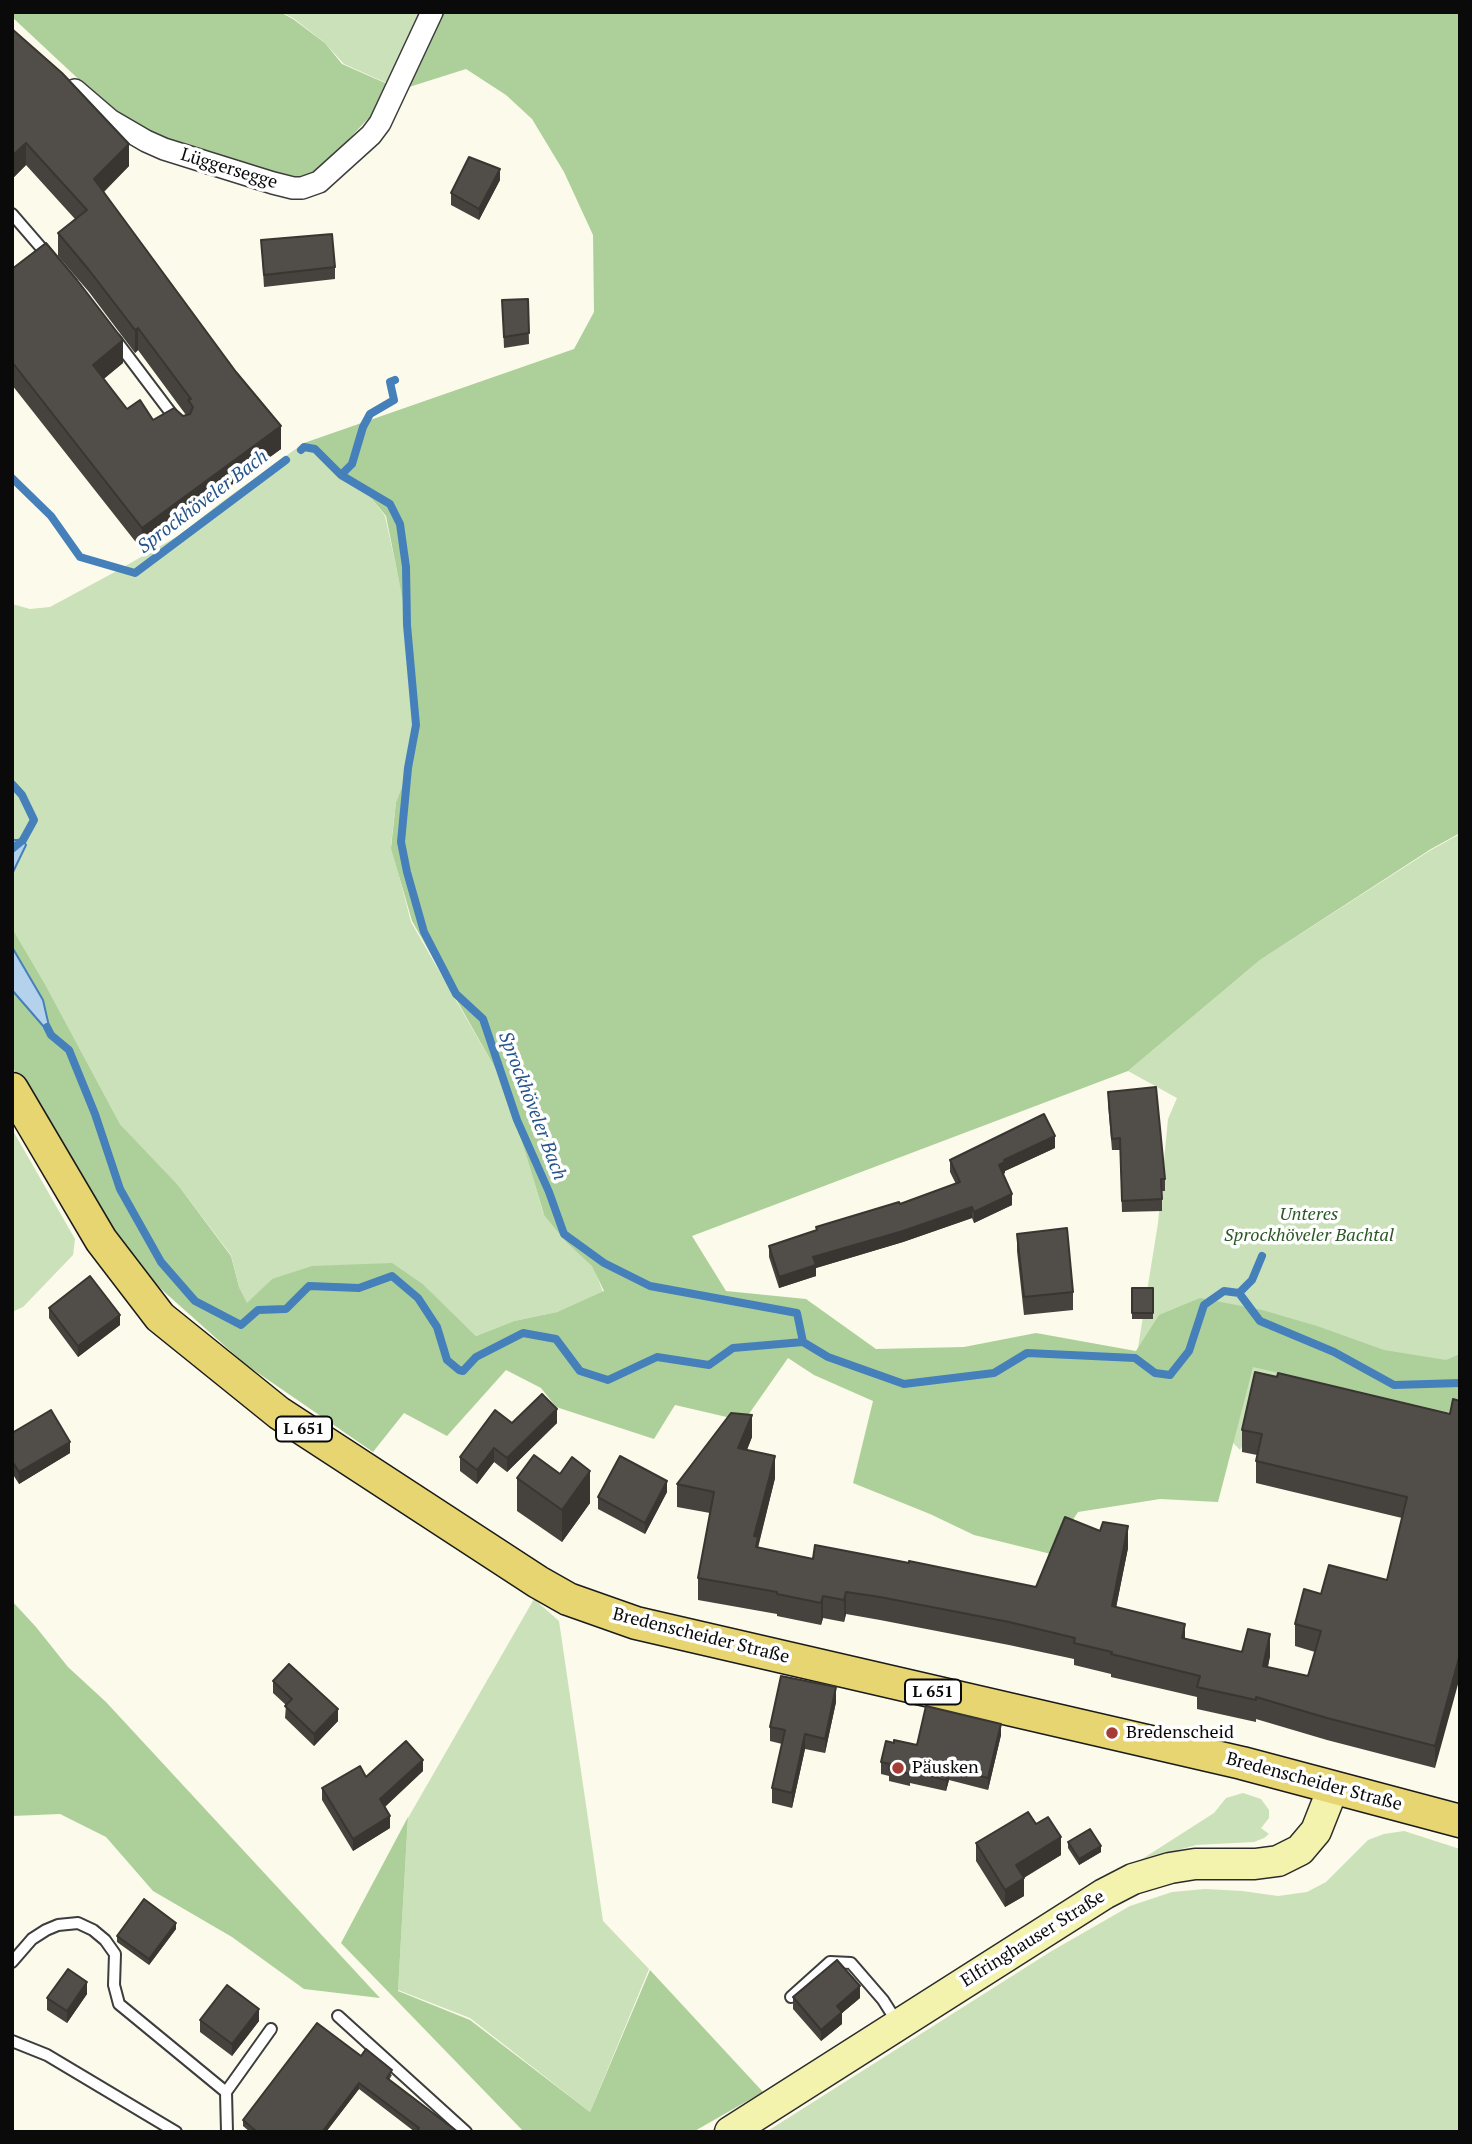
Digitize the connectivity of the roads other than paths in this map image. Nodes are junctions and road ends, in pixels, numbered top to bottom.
1 (432, 12) edge
2 (63, 79) edge
3 (12, 214) edge
4 (57, 266) edge
5 (107, 328) edge
6 (185, 431) edge
7 (12, 1089) edge
8 (1333, 1788) junction
9 (1460, 1821) edge
10 (12, 1962) edge
11 (791, 1997) edge
12 (338, 2016) dead end
13 (898, 2025) junction
14 (271, 2029) dead end
15 (12, 2041) edge
16 (226, 2092) junction
17 (176, 2132) edge
18 (227, 2132) edge
19 (466, 2132) edge
20 (730, 2132) edge

1 - 2 street, Lüggersegge
3 - 4 lane
5 - 6 lane
7 - 8 main road, Bredenscheider Straße / L 651
8 - 9 main road, Bredenscheider Straße / L 651
8 - 13 main road, Elfringhauser Straße
10 - 16 lane
11 - 13 lane
12 - 19 lane
13 - 20 main road, Elfringhauser Straße
14 - 16 lane
15 - 17 lane
16 - 18 lane

